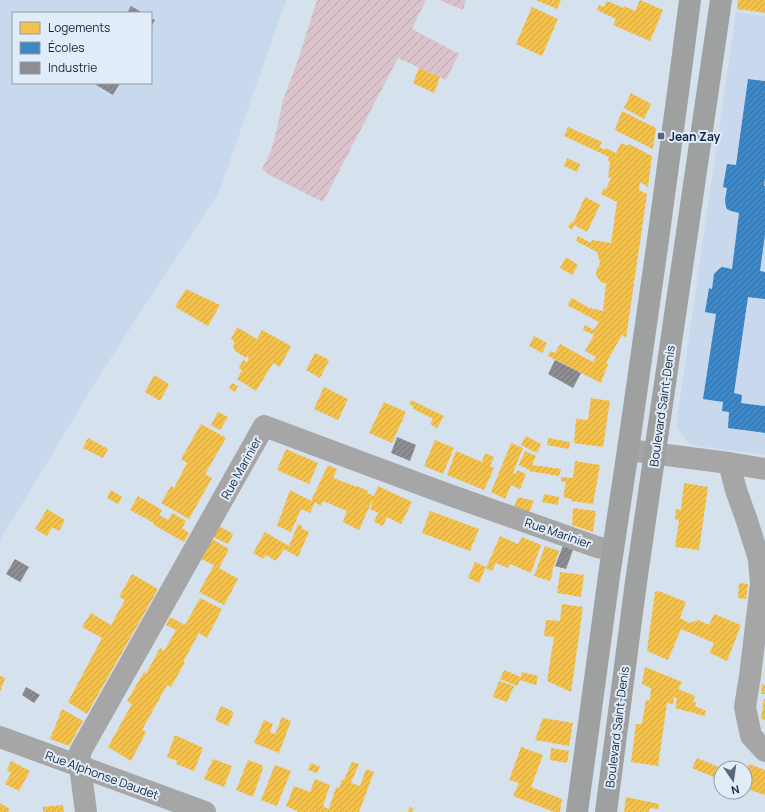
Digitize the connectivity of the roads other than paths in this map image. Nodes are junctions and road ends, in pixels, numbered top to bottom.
1 (690, 0) edge
2 (721, 0) edge
3 (628, 450) junction
4 (655, 453) junction
5 (729, 463) junction
6 (765, 469) edge
7 (607, 549) dead end
8 (0, 737) edge
9 (765, 751) edge
10 (80, 766) junction
11 (86, 812) edge
12 (205, 812) edge
13 (577, 812) edge
14 (606, 812) edge

1 - 3 main road
2 - 4 main road, Boulevard Saint-Denis
3 - 4 street
3 - 13 main road
4 - 5 street
4 - 14 main road, Boulevard Saint-Denis
5 - 6 street
5 - 9 street
7 - 10 street, Rue Marinier
8 - 10 street, Rue Alphonse Daudet
10 - 11 street
10 - 12 street, Rue Alphonse Daudet

